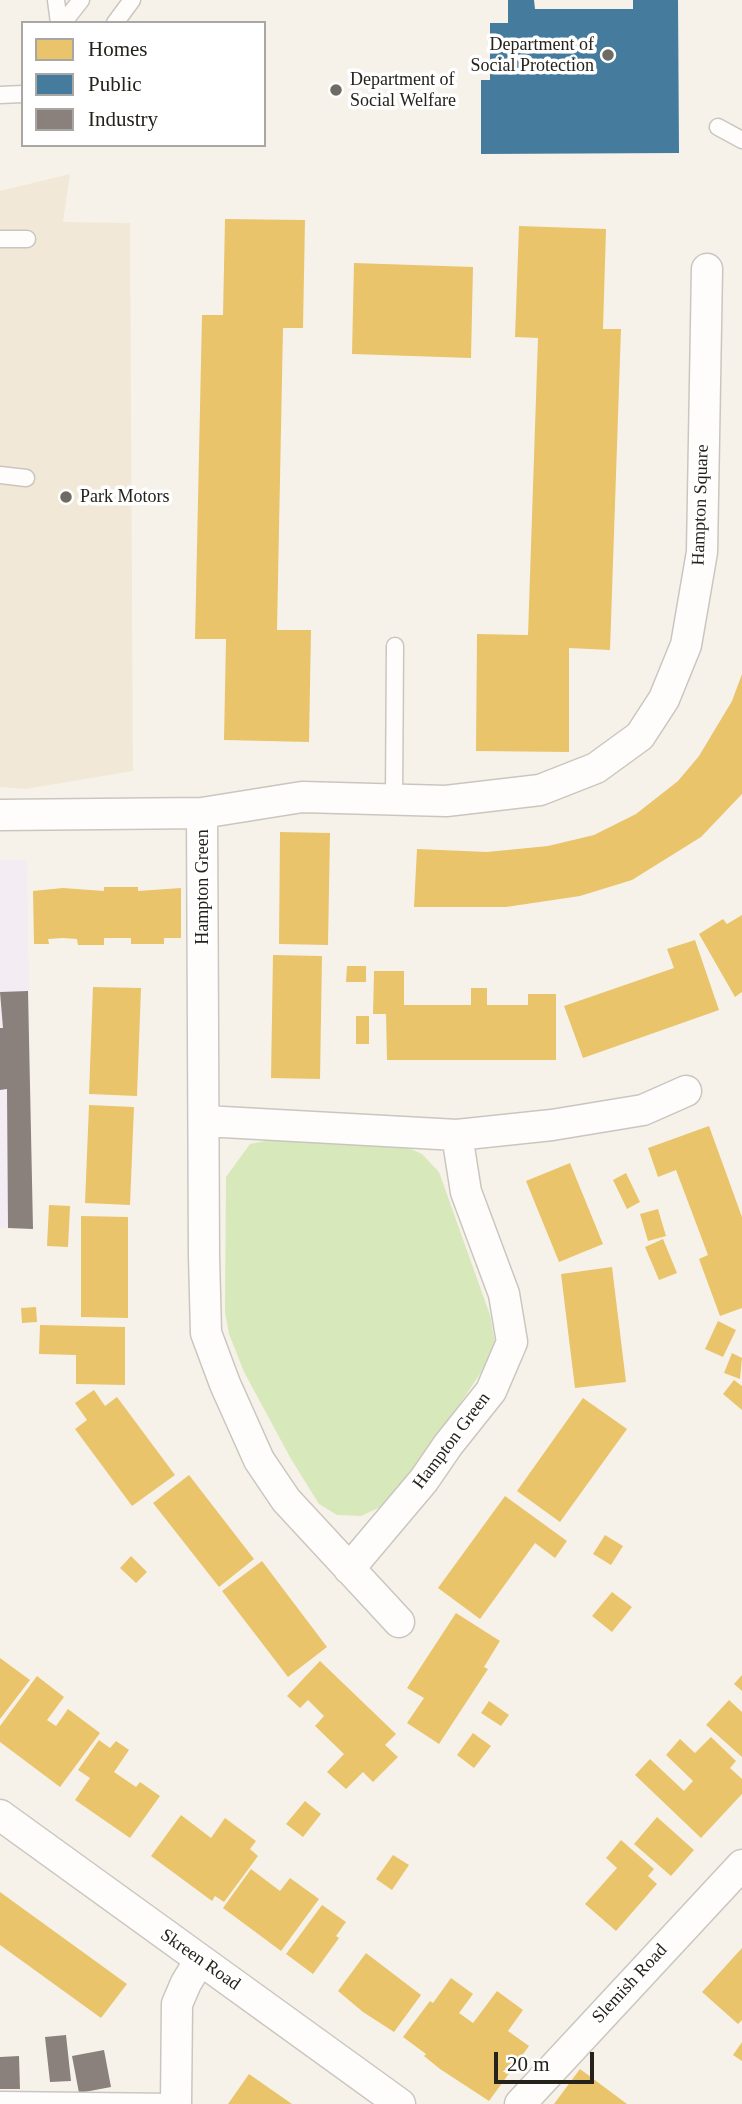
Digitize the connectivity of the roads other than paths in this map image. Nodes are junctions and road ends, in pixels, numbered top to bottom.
1 (56, 0) edge
2 (81, 0) edge
3 (132, 0) edge
4 (61, 21) edge
5 (63, 21) edge
6 (116, 21) edge
7 (21, 94) edge
8 (0, 95) edge
9 (718, 127) dead end
10 (742, 140) edge
11 (0, 239) edge
12 (27, 239) dead end
13 (707, 269) dead end
14 (0, 475) edge
15 (26, 478) dead end
16 (395, 646) dead end
17 (394, 800) junction
18 (202, 813) junction
19 (0, 815) edge
20 (686, 1091) dead end
21 (205, 1121) junction
22 (457, 1135) junction
23 (349, 1569) junction
24 (399, 1622) dead end
25 (0, 1815) edge
26 (742, 1865) edge
27 (200, 1961) junction
28 (0, 2100) edge
29 (176, 2103) edge
30 (400, 2104) edge
31 (520, 2104) edge

1 - 4 lane
2 - 5 lane
3 - 6 lane
7 - 8 lane
9 - 10 lane
11 - 12 lane
13 - 17 street, Hampton Square
14 - 15 lane
16 - 17 lane
17 - 18 street, Hampton Square
18 - 19 street, Hampton Green
18 - 21 street, Hampton Green
20 - 22 street
21 - 22 street
21 - 23 street, Hampton Green
22 - 23 street, Hampton Green
23 - 24 street, Hampton Green
25 - 27 street, Skreen Road
26 - 31 street, Slemish Road
27 - 29 street
27 - 30 street, Skreen Road
28 - 29 lane

